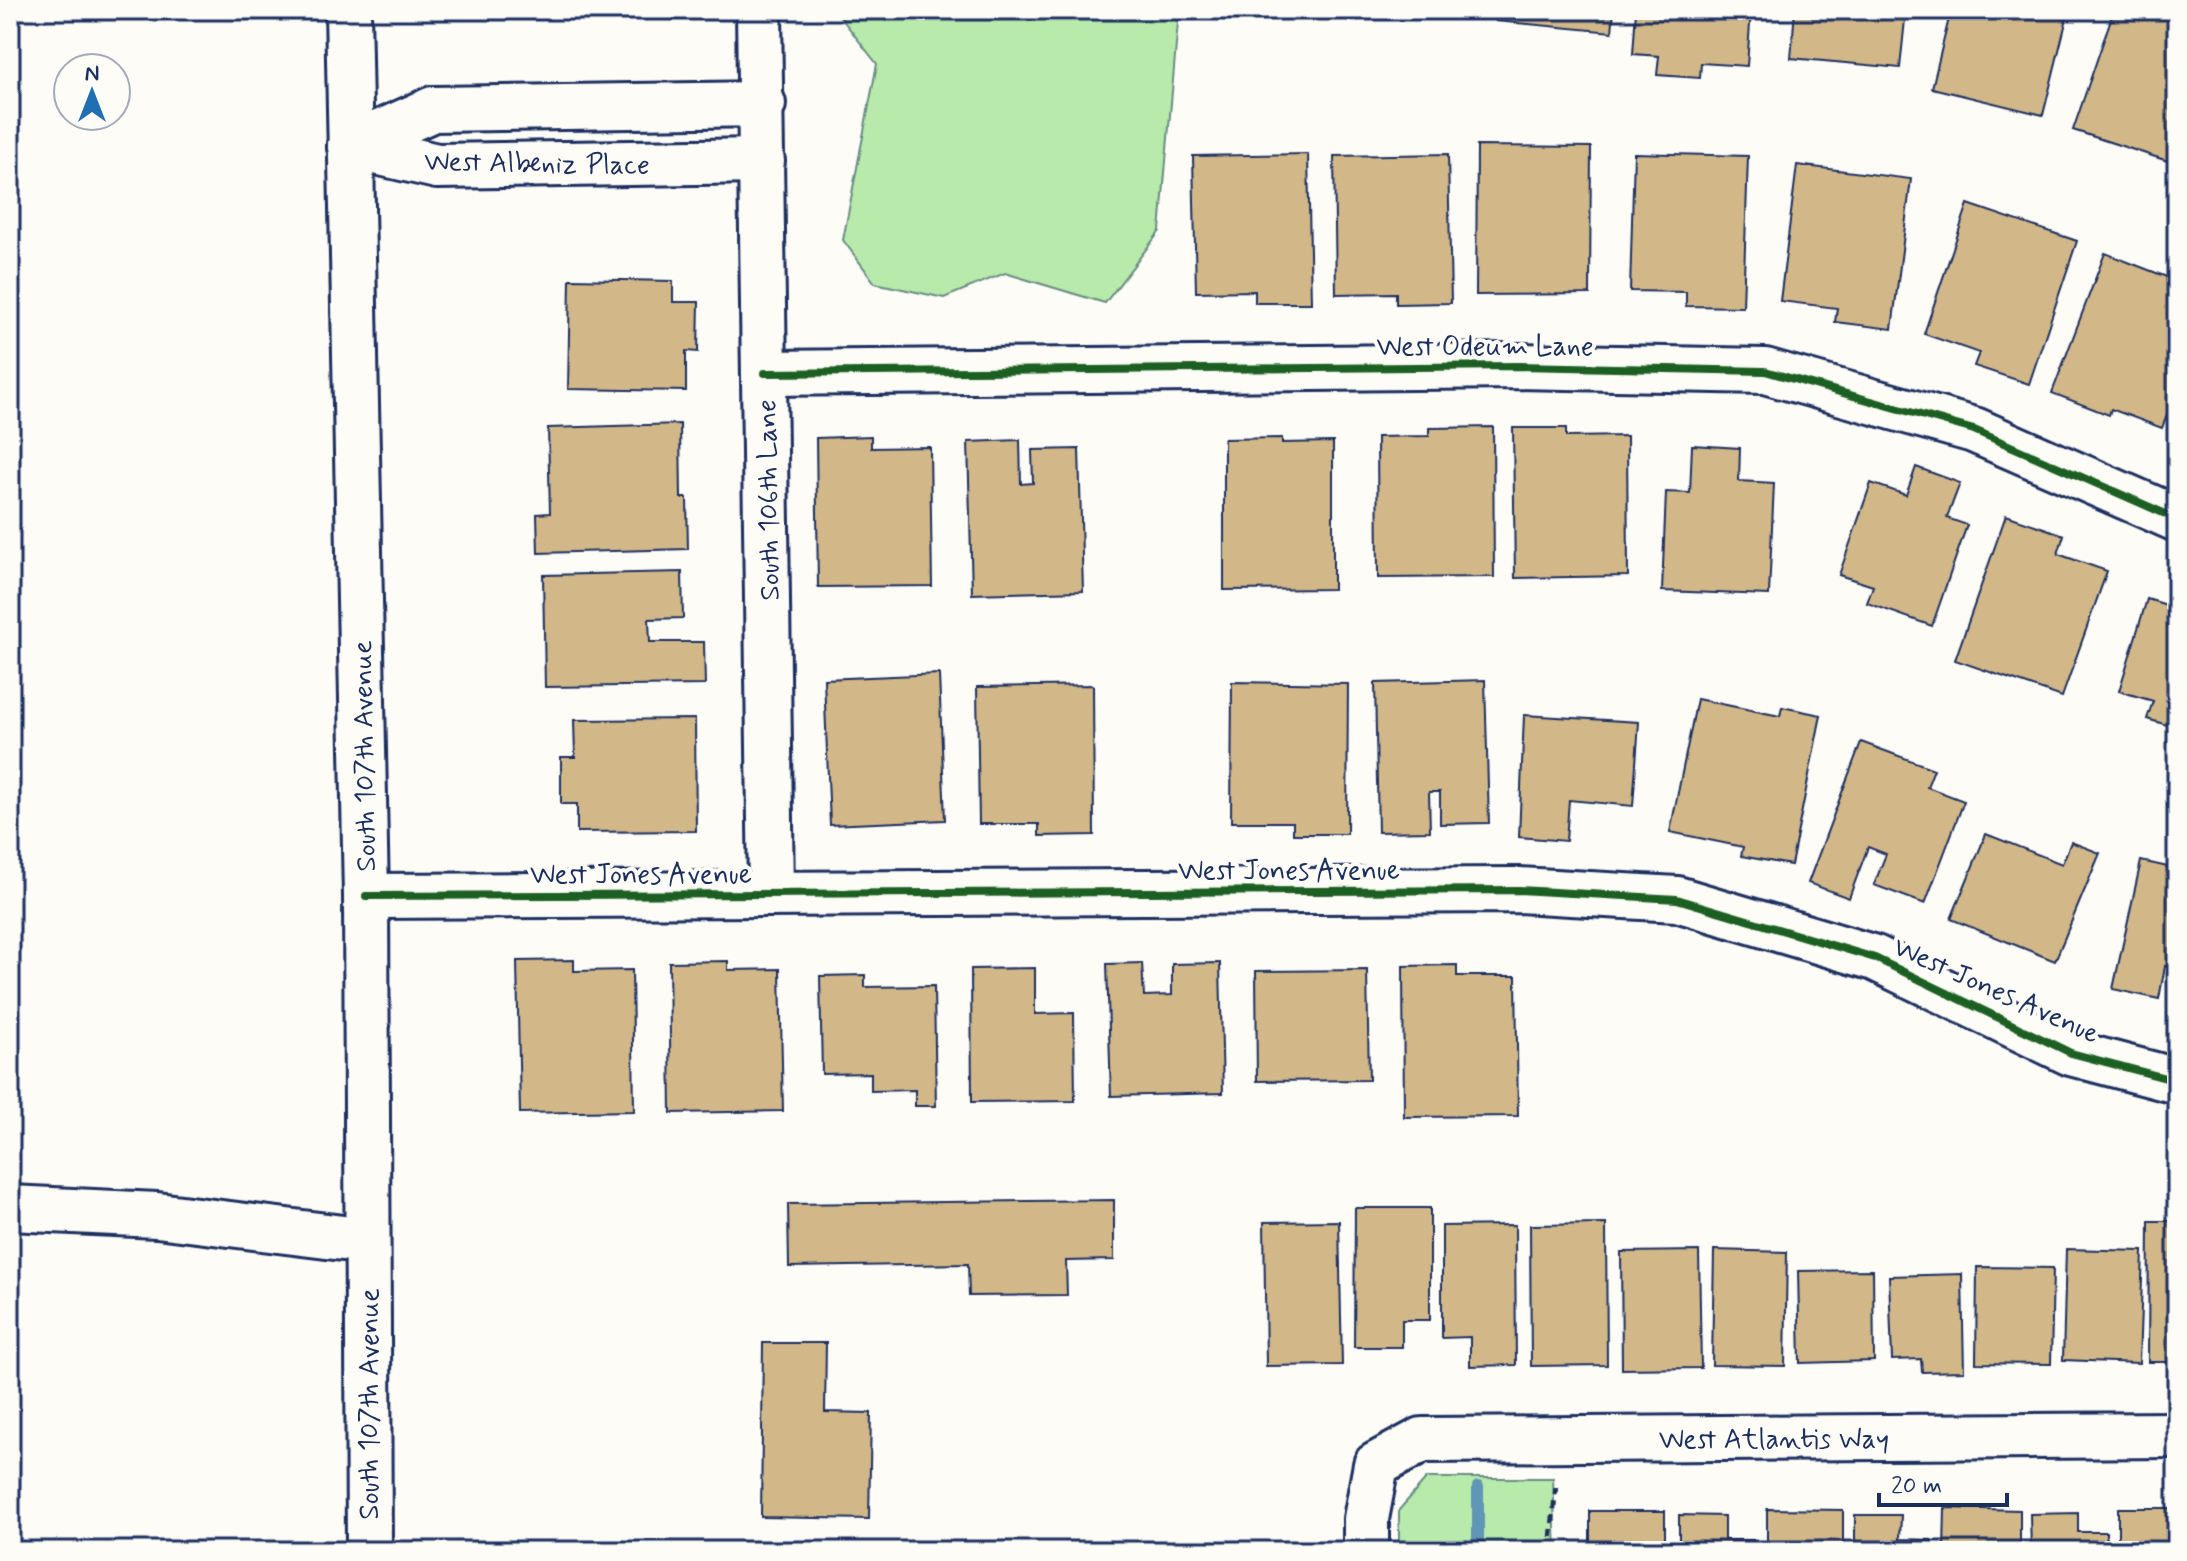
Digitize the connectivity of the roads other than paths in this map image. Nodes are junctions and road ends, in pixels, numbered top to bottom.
1 (348, 10) edge
2 (759, 10) edge
3 (763, 104) junction
4 (582, 108) junction
5 (350, 146) junction
6 (762, 161) junction
7 (583, 165) junction
8 (765, 373) junction
9 (2177, 519) edge
10 (771, 894) junction
11 (366, 896) junction
12 (2177, 1081) edge
13 (10, 1208) edge
14 (367, 1241) junction
15 (2177, 1435) edge
16 (369, 1551) edge
17 (1366, 1551) edge

1 - 5 street, South 107th Avenue
2 - 3 street, South 106th Lane
3 - 4 street, West Albeniz Place
3 - 6 street, South 106th Lane
4 - 5 street, West Albeniz Place
4 - 7 street
5 - 7 street, West Albeniz Place
5 - 11 street, South 107th Avenue
6 - 7 street, West Albeniz Place
6 - 8 street, South 106th Lane
8 - 9 street, West Odeum Lane
8 - 10 street, South 106th Lane
10 - 11 street, West Jones Avenue
10 - 12 street, West Jones Avenue
11 - 14 street, South 107th Avenue
13 - 14 street
14 - 16 street, South 107th Avenue
15 - 17 street, West Atlantis Way

